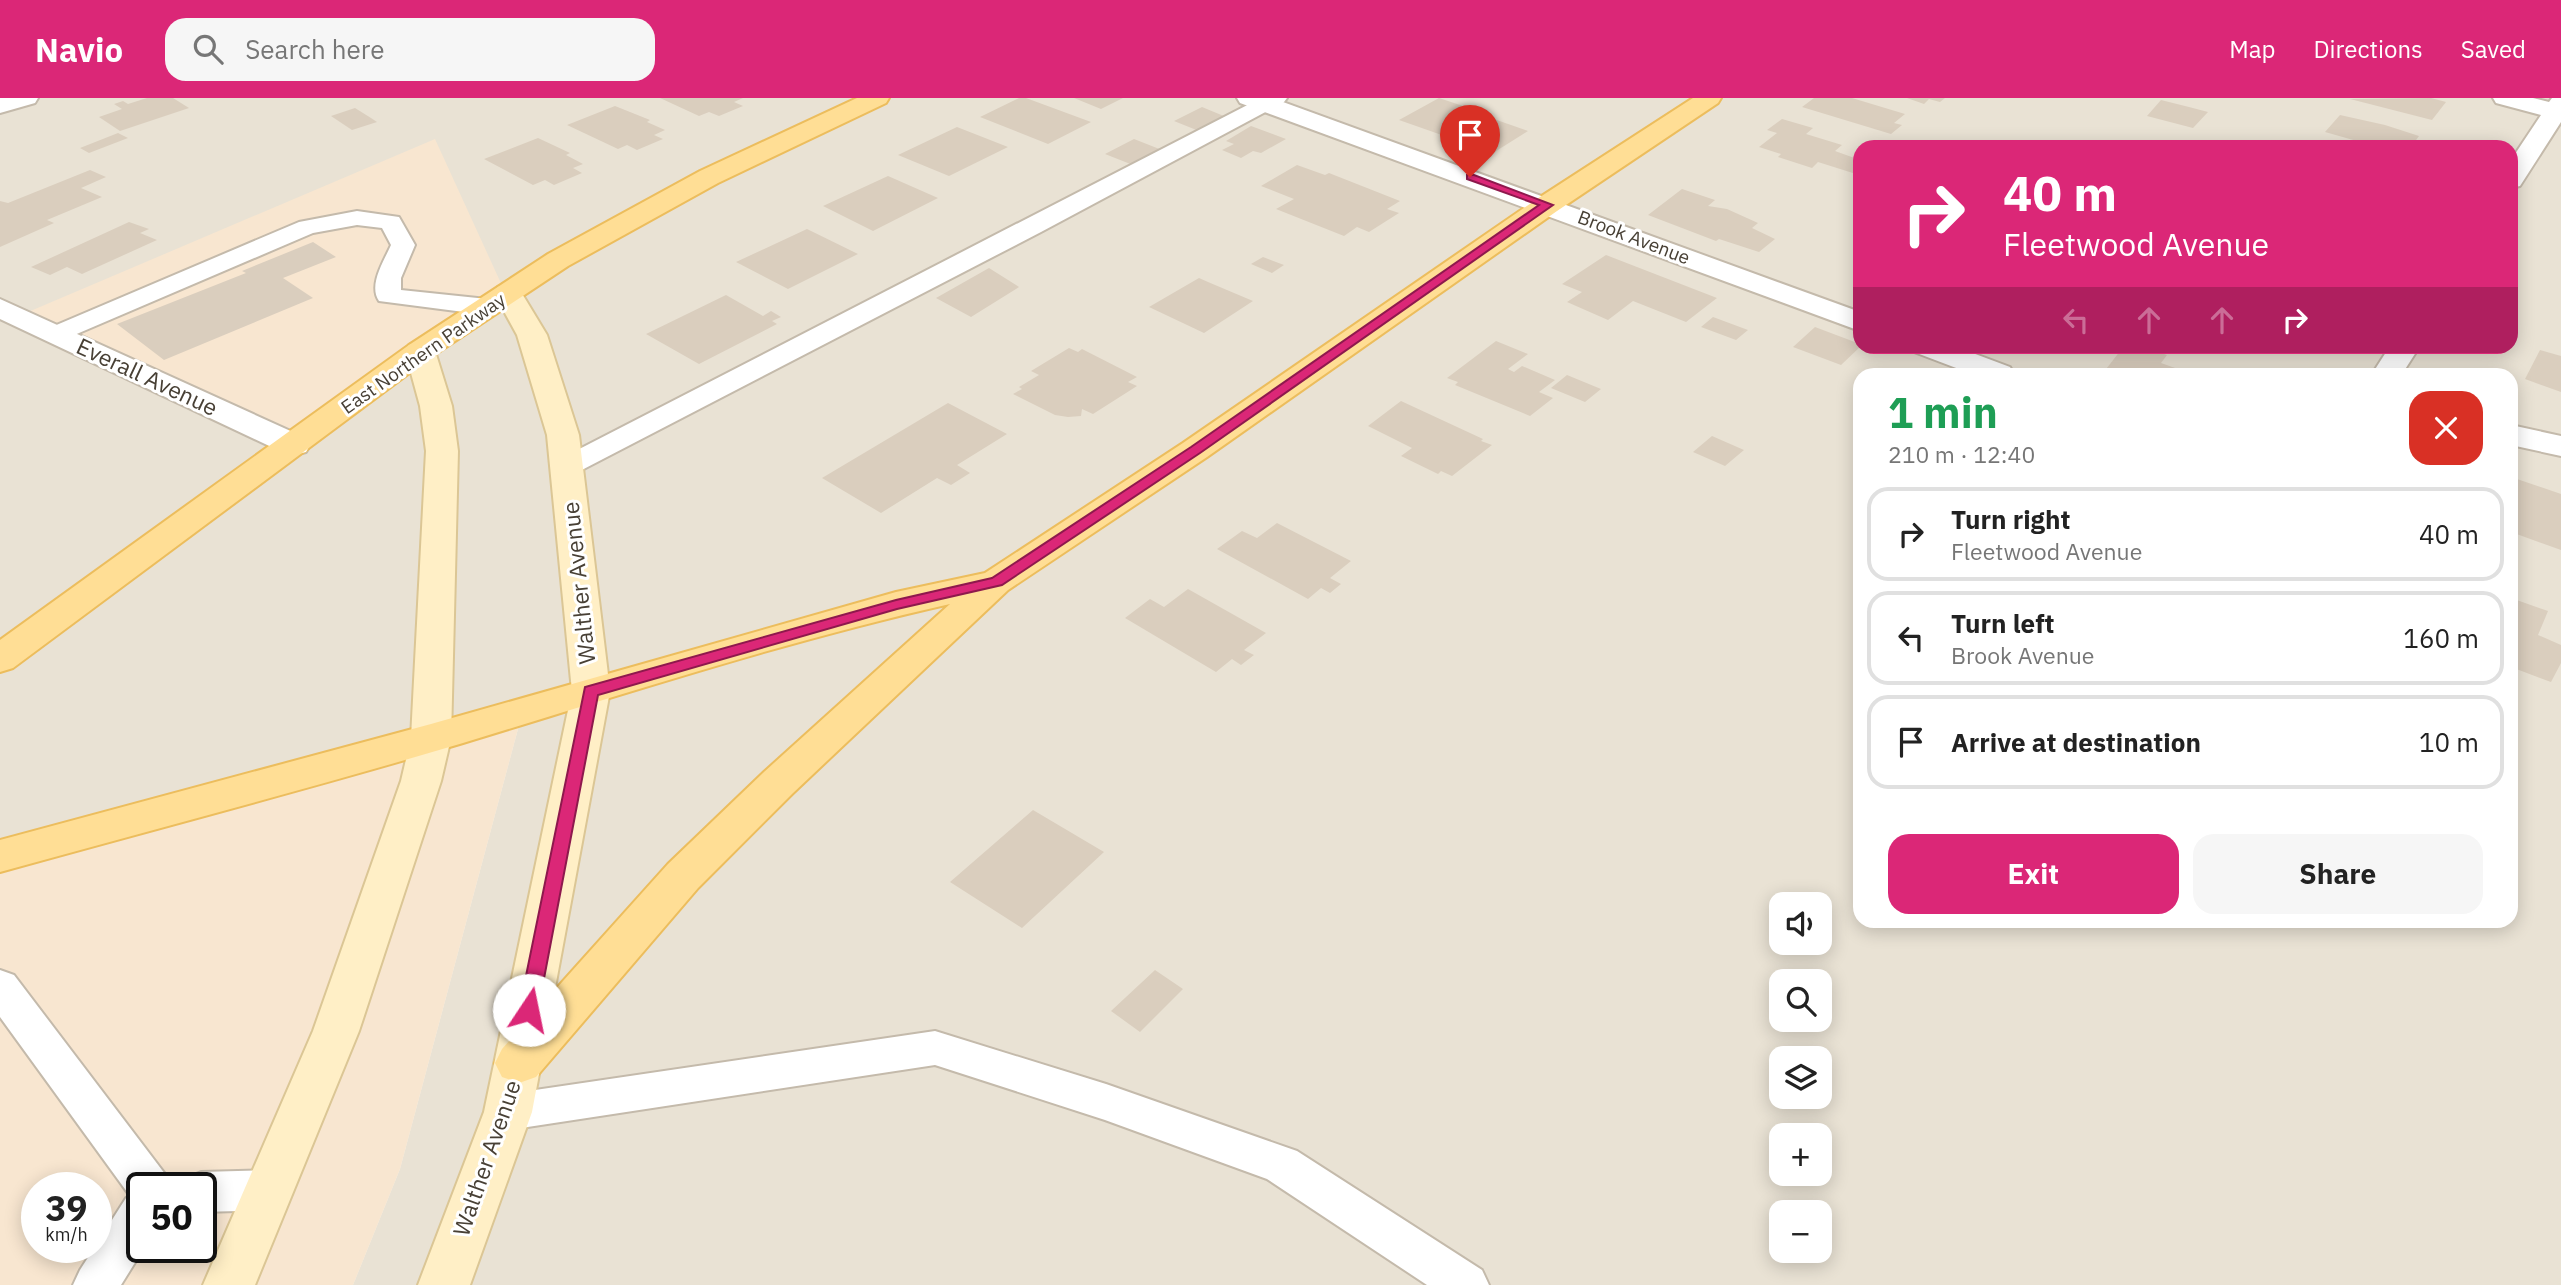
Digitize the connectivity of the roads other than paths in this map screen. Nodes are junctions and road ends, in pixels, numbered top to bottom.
1 (26, 98) edge
2 (877, 98) edge
3 (1709, 98) edge
4 (2505, 98) edge
5 (1264, 100) edge
6 (0, 106) edge
7 (2559, 109) edge
8 (2518, 170) edge
9 (1547, 205) junction
10 (498, 300) junction
11 (0, 307) edge
12 (1853, 319) edge
13 (56, 334) junction
14 (420, 351) junction
15 (1946, 354) edge
16 (1983, 368) edge
17 (2518, 437) edge
18 (294, 445) junction
19 (2561, 446) edge
20 (566, 467) junction
21 (996, 582) junction
22 (4, 653) edge
23 (591, 691) junction
24 (431, 738) junction
25 (0, 856) edge
26 (0, 986) edge
27 (519, 1063) junction
28 (508, 1112) junction
29 (138, 1172) edge
30 (270, 1190) junction
31 (217, 1192) edge
32 (126, 1237) edge
33 (96, 1285) edge
34 (229, 1285) edge
35 (444, 1285) edge
36 (1466, 1285) edge

1 - 6 street
2 - 10 main road, East Northern Parkway
3 - 9 main road
4 - 7 street
5 - 9 street, Brook Avenue
5 - 20 lane
7 - 8 street
9 - 12 street, Brook Avenue
9 - 21 main road
10 - 13 lane
10 - 14 main road, East Northern Parkway
10 - 20 main road, Walther Avenue
11 - 13 street, Everall Avenue
13 - 18 street, Everall Avenue
14 - 18 main road, East Northern Parkway
14 - 24 main road
15 - 16 street
17 - 19 street
18 - 22 main road, East Northern Parkway
20 - 23 main road, Walther Avenue
21 - 23 main road
21 - 27 main road
23 - 24 main road
23 - 27 main road, Walther Avenue
24 - 25 main road
24 - 30 main road
26 - 29 lane
27 - 28 main road, Walther Avenue
28 - 35 main road, Walther Avenue
28 - 36 lane
30 - 31 lane
30 - 34 main road
32 - 33 lane

